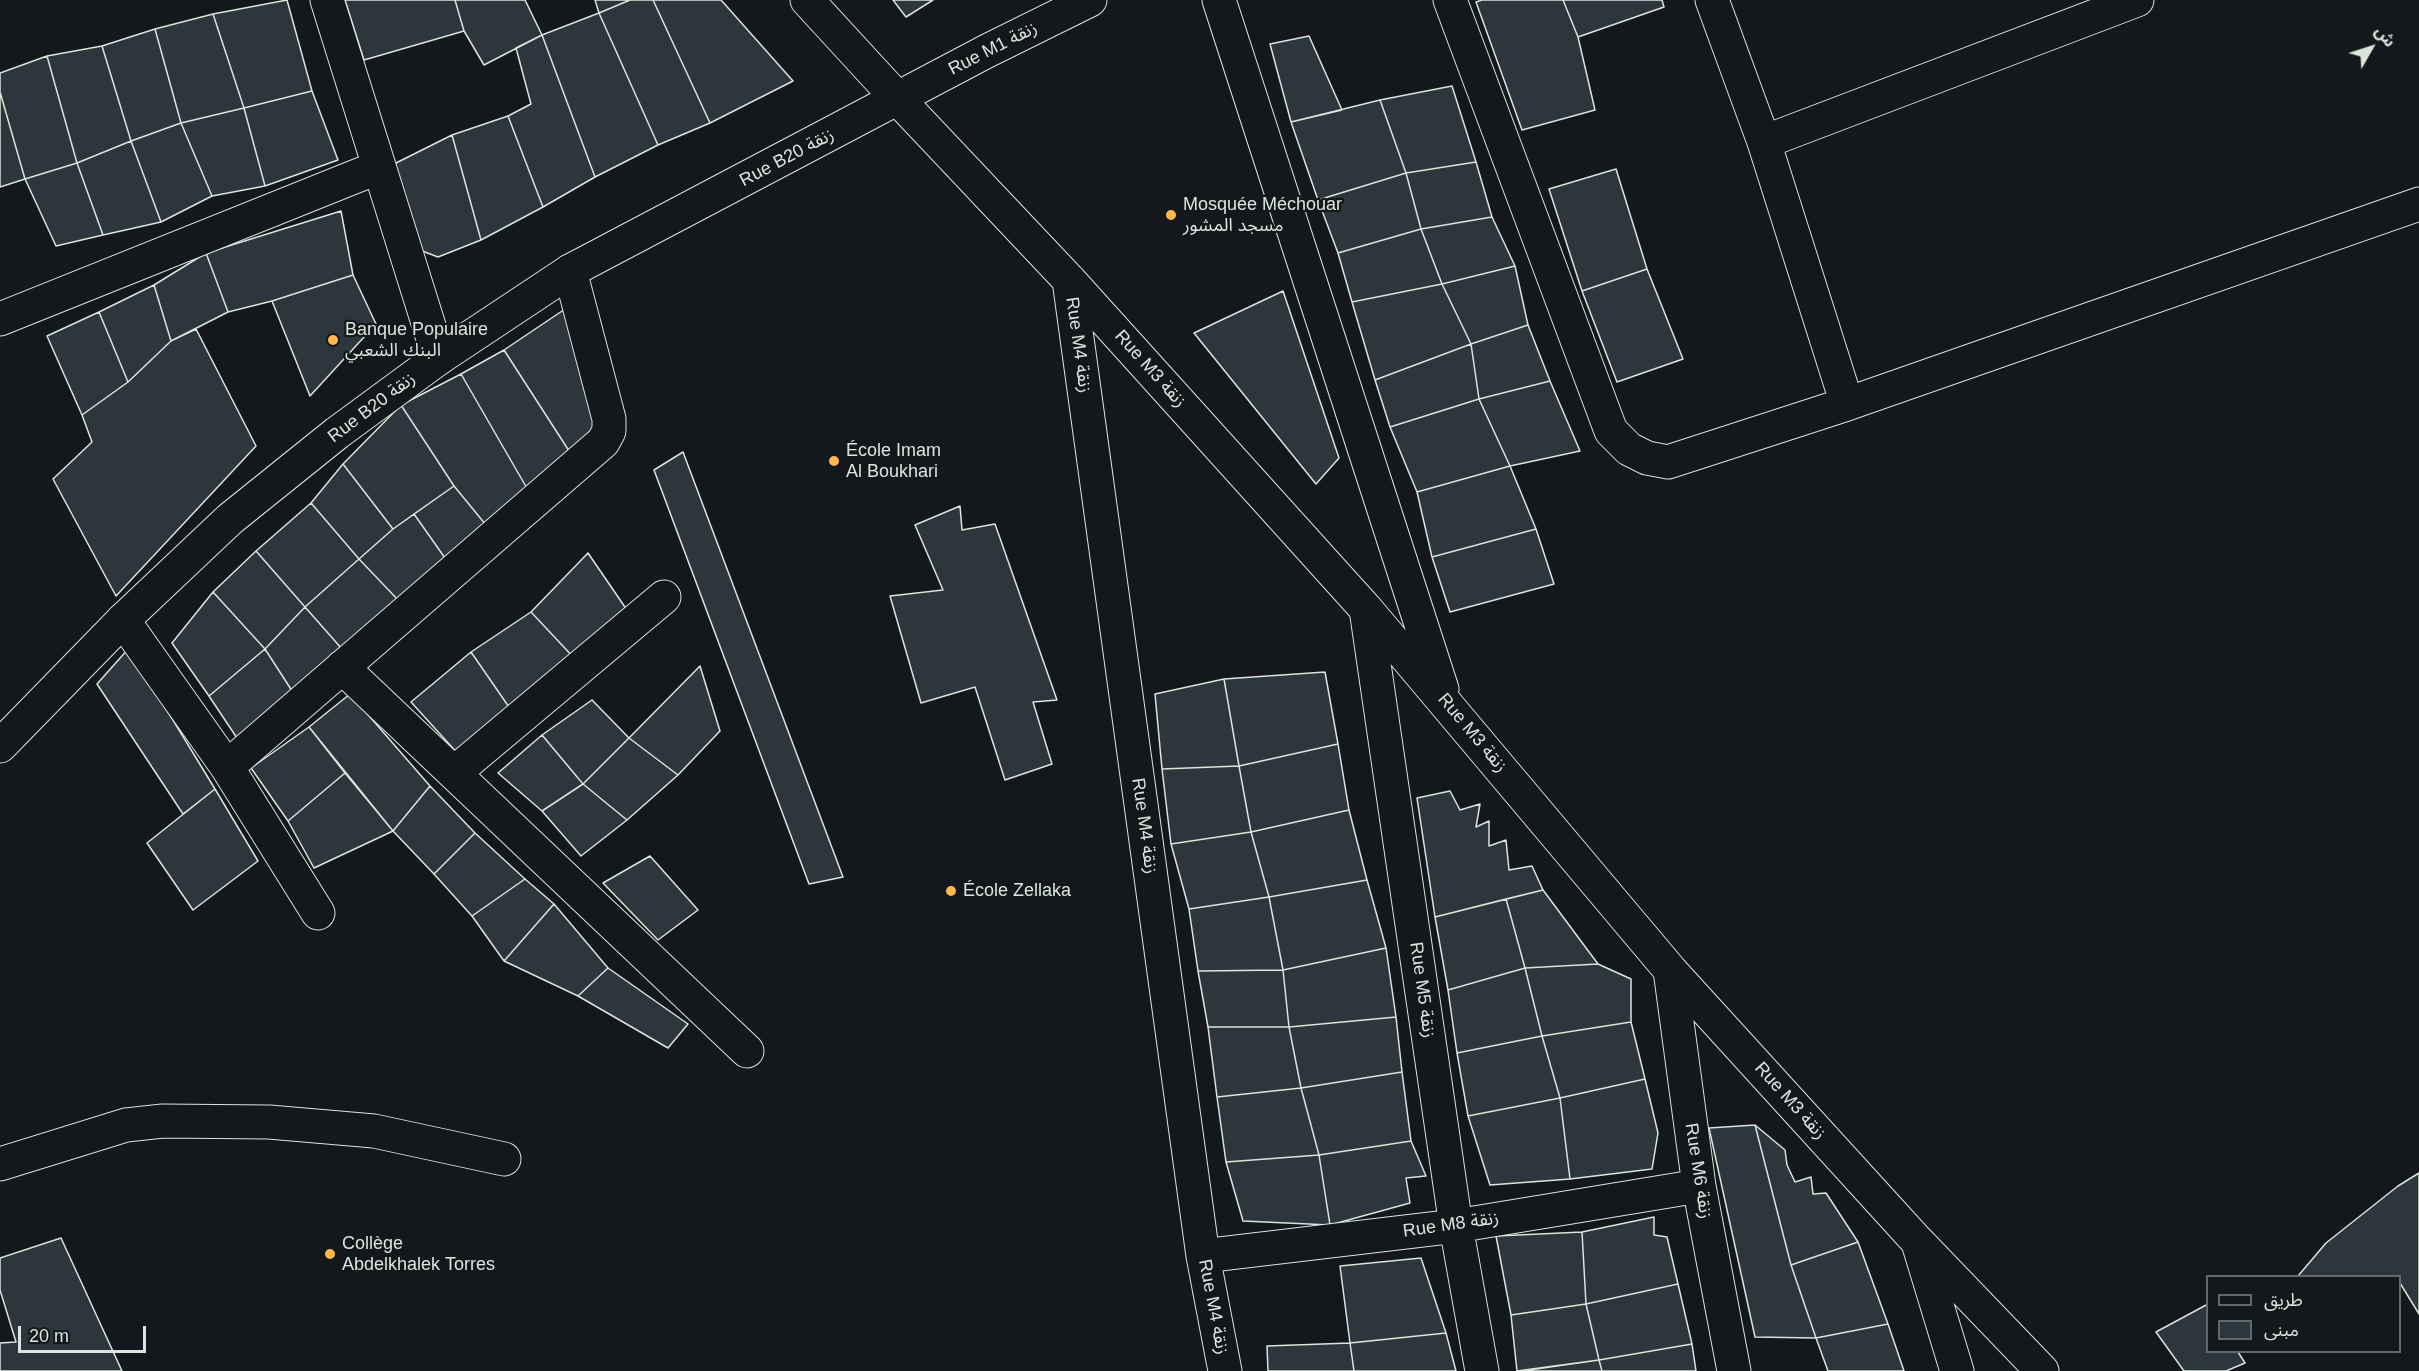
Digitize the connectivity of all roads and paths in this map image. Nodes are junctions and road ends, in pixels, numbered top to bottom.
1 (327, 0) edge
2 (807, 0) edge
3 (1090, 0) edge
4 (1219, 0) edge
5 (1450, 0) edge
6 (1712, 0) edge
7 (2137, 0) edge
8 (898, 99) junction
9 (1764, 142) junction
10 (379, 167) junction
11 (2419, 204) edge
12 (570, 271) junction
13 (1069, 280) junction
14 (0, 319) edge
15 (439, 358) junction
16 (1846, 404) junction
17 (664, 597) dead end
18 (1366, 609) junction
19 (123, 620) junction
20 (342, 667) junction
21 (1447, 704) junction
22 (0, 746) edge
23 (227, 768) junction
24 (454, 773) junction
25 (318, 913) dead end
26 (1670, 970) junction
27 (747, 1051) dead end
28 (504, 1159) dead end
29 (0, 1164) edge
30 (1699, 1186) junction
31 (1456, 1226) junction
32 (1917, 1241) junction
33 (1203, 1256) junction
34 (1225, 1371) edge
35 (1482, 1371) edge
36 (1734, 1371) edge
37 (1957, 1371) edge
38 (2042, 1371) edge

1 - 10 street
2 - 8 street, Rue M3 زنقة
3 - 8 street, Rue M1 زنقة
4 - 21 street
5 - 16 street
6 - 9 street
7 - 9 street
8 - 12 street, Rue B20 زنقة
8 - 13 street, Rue M3 زنقة
9 - 16 street
10 - 14 street
10 - 15 street
11 - 16 street
12 - 15 street, Rue B20 زنقة
12 - 20 street
13 - 18 street, Rue M3 زنقة
13 - 33 street, Rue M4 زنقة
15 - 19 street, Rue B20 زنقة
17 - 24 street
18 - 21 street, Rue M3 زنقة
18 - 31 street, Rue M5 زنقة
19 - 22 street, Rue B20 زنقة
19 - 23 street
20 - 23 street
20 - 24 street
21 - 26 street, Rue M3 زنقة
23 - 25 street
24 - 27 street
26 - 30 street, Rue M6 زنقة
26 - 32 street, Rue M3 زنقة
28 - 29 street
30 - 31 street, Rue M8 زنقة
30 - 36 street, Rue M6 زنقة
31 - 33 street, Rue M8 زنقة
31 - 35 street, Rue M5 زنقة
32 - 37 street
32 - 38 street, Rue M3 زنقة
33 - 34 street, Rue M4 زنقة

